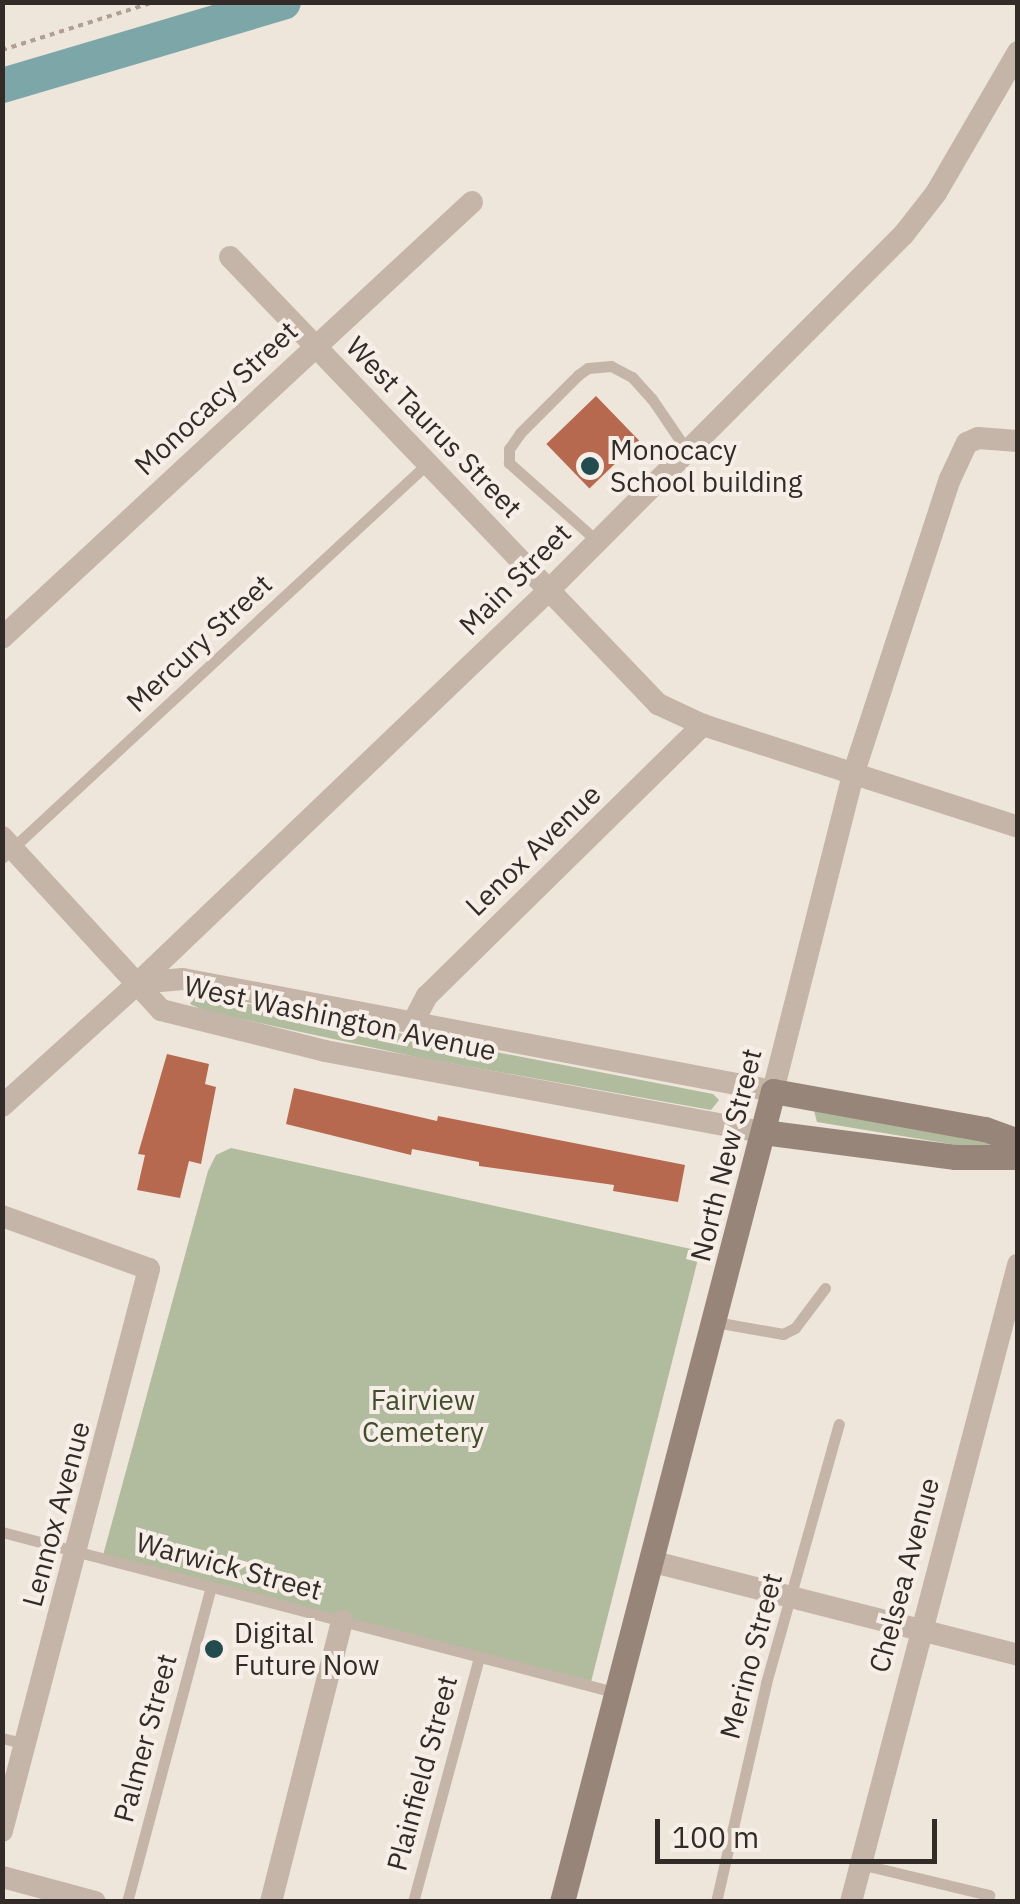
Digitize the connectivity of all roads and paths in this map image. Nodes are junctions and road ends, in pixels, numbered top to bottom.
1 (154, 2) edge
2 (2, 50) edge
3 (1018, 52) edge
4 (472, 202) dead end
5 (230, 256) dead end
6 (315, 346) junction
7 (1018, 441) edge
8 (686, 449) junction
9 (428, 463) junction
10 (597, 541) junction
11 (548, 591) junction
12 (2, 638) edge
13 (703, 725) junction
14 (854, 772) junction
15 (1018, 827) edge
16 (6, 848) edge
17 (138, 984) junction
18 (412, 1024) junction
19 (774, 1091) junction
20 (2, 1106) edge
21 (763, 1132) junction
22 (1018, 1140) edge
23 (1018, 1157) edge
24 (2, 1216) edge
25 (1018, 1265) edge
26 (824, 1288) dead end
27 (714, 1322) junction
28 (838, 1424) dead end
29 (2, 1532) edge
30 (78, 1552) junction
31 (654, 1562) junction
32 (211, 1587) junction
33 (792, 1597) junction
34 (342, 1621) junction
35 (920, 1628) junction
36 (1018, 1655) edge
37 (479, 1657) junction
38 (618, 1693) junction
39 (2, 1738) edge
40 (26, 1744) junction
41 (2, 1831) edge
42 (860, 1864) junction
43 (2, 1877) edge
44 (988, 1898) edge
45 (95, 1902) edge
46 (126, 1902) edge
47 (271, 1902) edge
48 (413, 1902) edge
49 (562, 1902) edge
50 (716, 1902) edge
51 (851, 1902) edge

1 - 2 path
3 - 8 street, Main Street
4 - 6 street, Monocacy Street
5 - 6 street, West Taurus Street
6 - 9 street, West Taurus Street
6 - 12 street, Monocacy Street
7 - 14 street, North New Street
8 - 10 street, Main Street
8 - 10 lane
9 - 11 street, West Taurus Street
9 - 16 lane, Mercury Street
10 - 11 street, Main Street
11 - 13 street, West Taurus Street
11 - 17 street, Main Street
13 - 14 street, West Taurus Street
13 - 18 street, Lenox Avenue
14 - 15 street, West Taurus Street
14 - 19 street, North New Street
16 - 17 street
17 - 18 street, West Washington Avenue
17 - 20 street, Main Street
17 - 21 street, West Washington Avenue
18 - 19 street, West Washington Avenue
19 - 21 street, North New Street
19 - 22 street
21 - 23 street
21 - 27 street, North New Street
24 - 30 street, Lennox Avenue
25 - 35 street, Chelsea Avenue
26 - 27 lane
27 - 31 street, North New Street
28 - 33 lane, Merino Street
29 - 30 lane, Warwick Street
30 - 32 lane, Warwick Street
30 - 40 street, Lennox Avenue
31 - 33 street
31 - 38 street, North New Street
32 - 34 lane, Warwick Street
32 - 46 lane, Palmer Street
33 - 35 street
33 - 50 lane, Merino Street
34 - 37 lane, Warwick Street
34 - 47 street
35 - 36 street
35 - 42 street, Chelsea Avenue
37 - 38 lane, Warwick Street
37 - 48 lane, Plainfield Street
38 - 49 street, North New Street
39 - 40 lane
40 - 41 street, Lennox Avenue
42 - 44 lane
42 - 51 street, Chelsea Avenue
43 - 45 street

